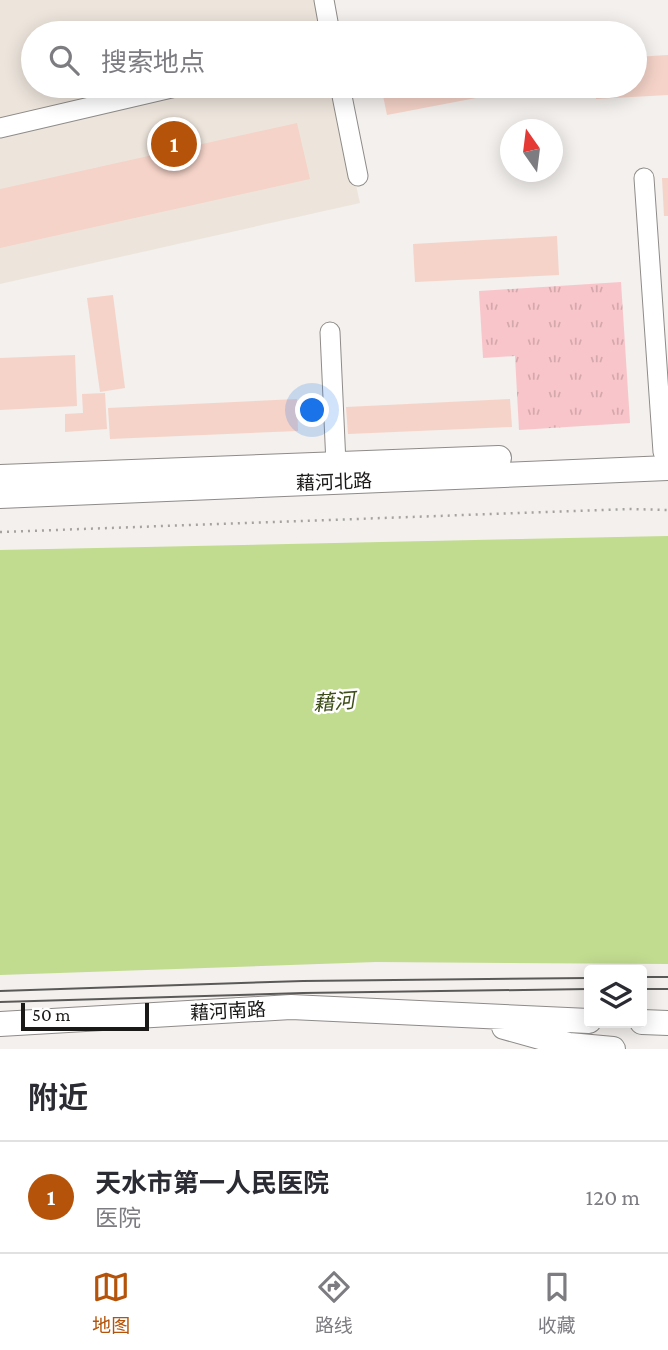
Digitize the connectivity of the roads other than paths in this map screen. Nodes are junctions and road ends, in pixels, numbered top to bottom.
1 (324, 0) edge
2 (328, 21) edge
3 (129, 98) edge
4 (342, 98) edge
5 (0, 128) edge
6 (358, 176) dead end
7 (644, 178) dead end
8 (330, 332) dead end
9 (666, 457) edge
10 (336, 464) junction
11 (0, 477) edge
12 (0, 496) edge
13 (584, 1010) edge
14 (647, 1011) edge
15 (668, 1011) edge
16 (456, 1014) junction
17 (520, 1019) junction
18 (584, 1021) edge
19 (647, 1022) edge
20 (668, 1023) edge
21 (0, 1024) edge
22 (613, 1049) edge

1 - 2 street
3 - 5 street
4 - 6 street
7 - 9 street
8 - 10 street
9 - 10 main road, 藉河北路
9 - 12 main road, 藉河北路
10 - 11 main road, 藉河北路
13 - 17 main road, 藉河南路
14 - 15 main road
16 - 17 main road, 藉河南路
16 - 21 main road, 藉河南路
16 - 22 main road, 藉河南路
17 - 18 main road, 藉河南路
19 - 20 main road

